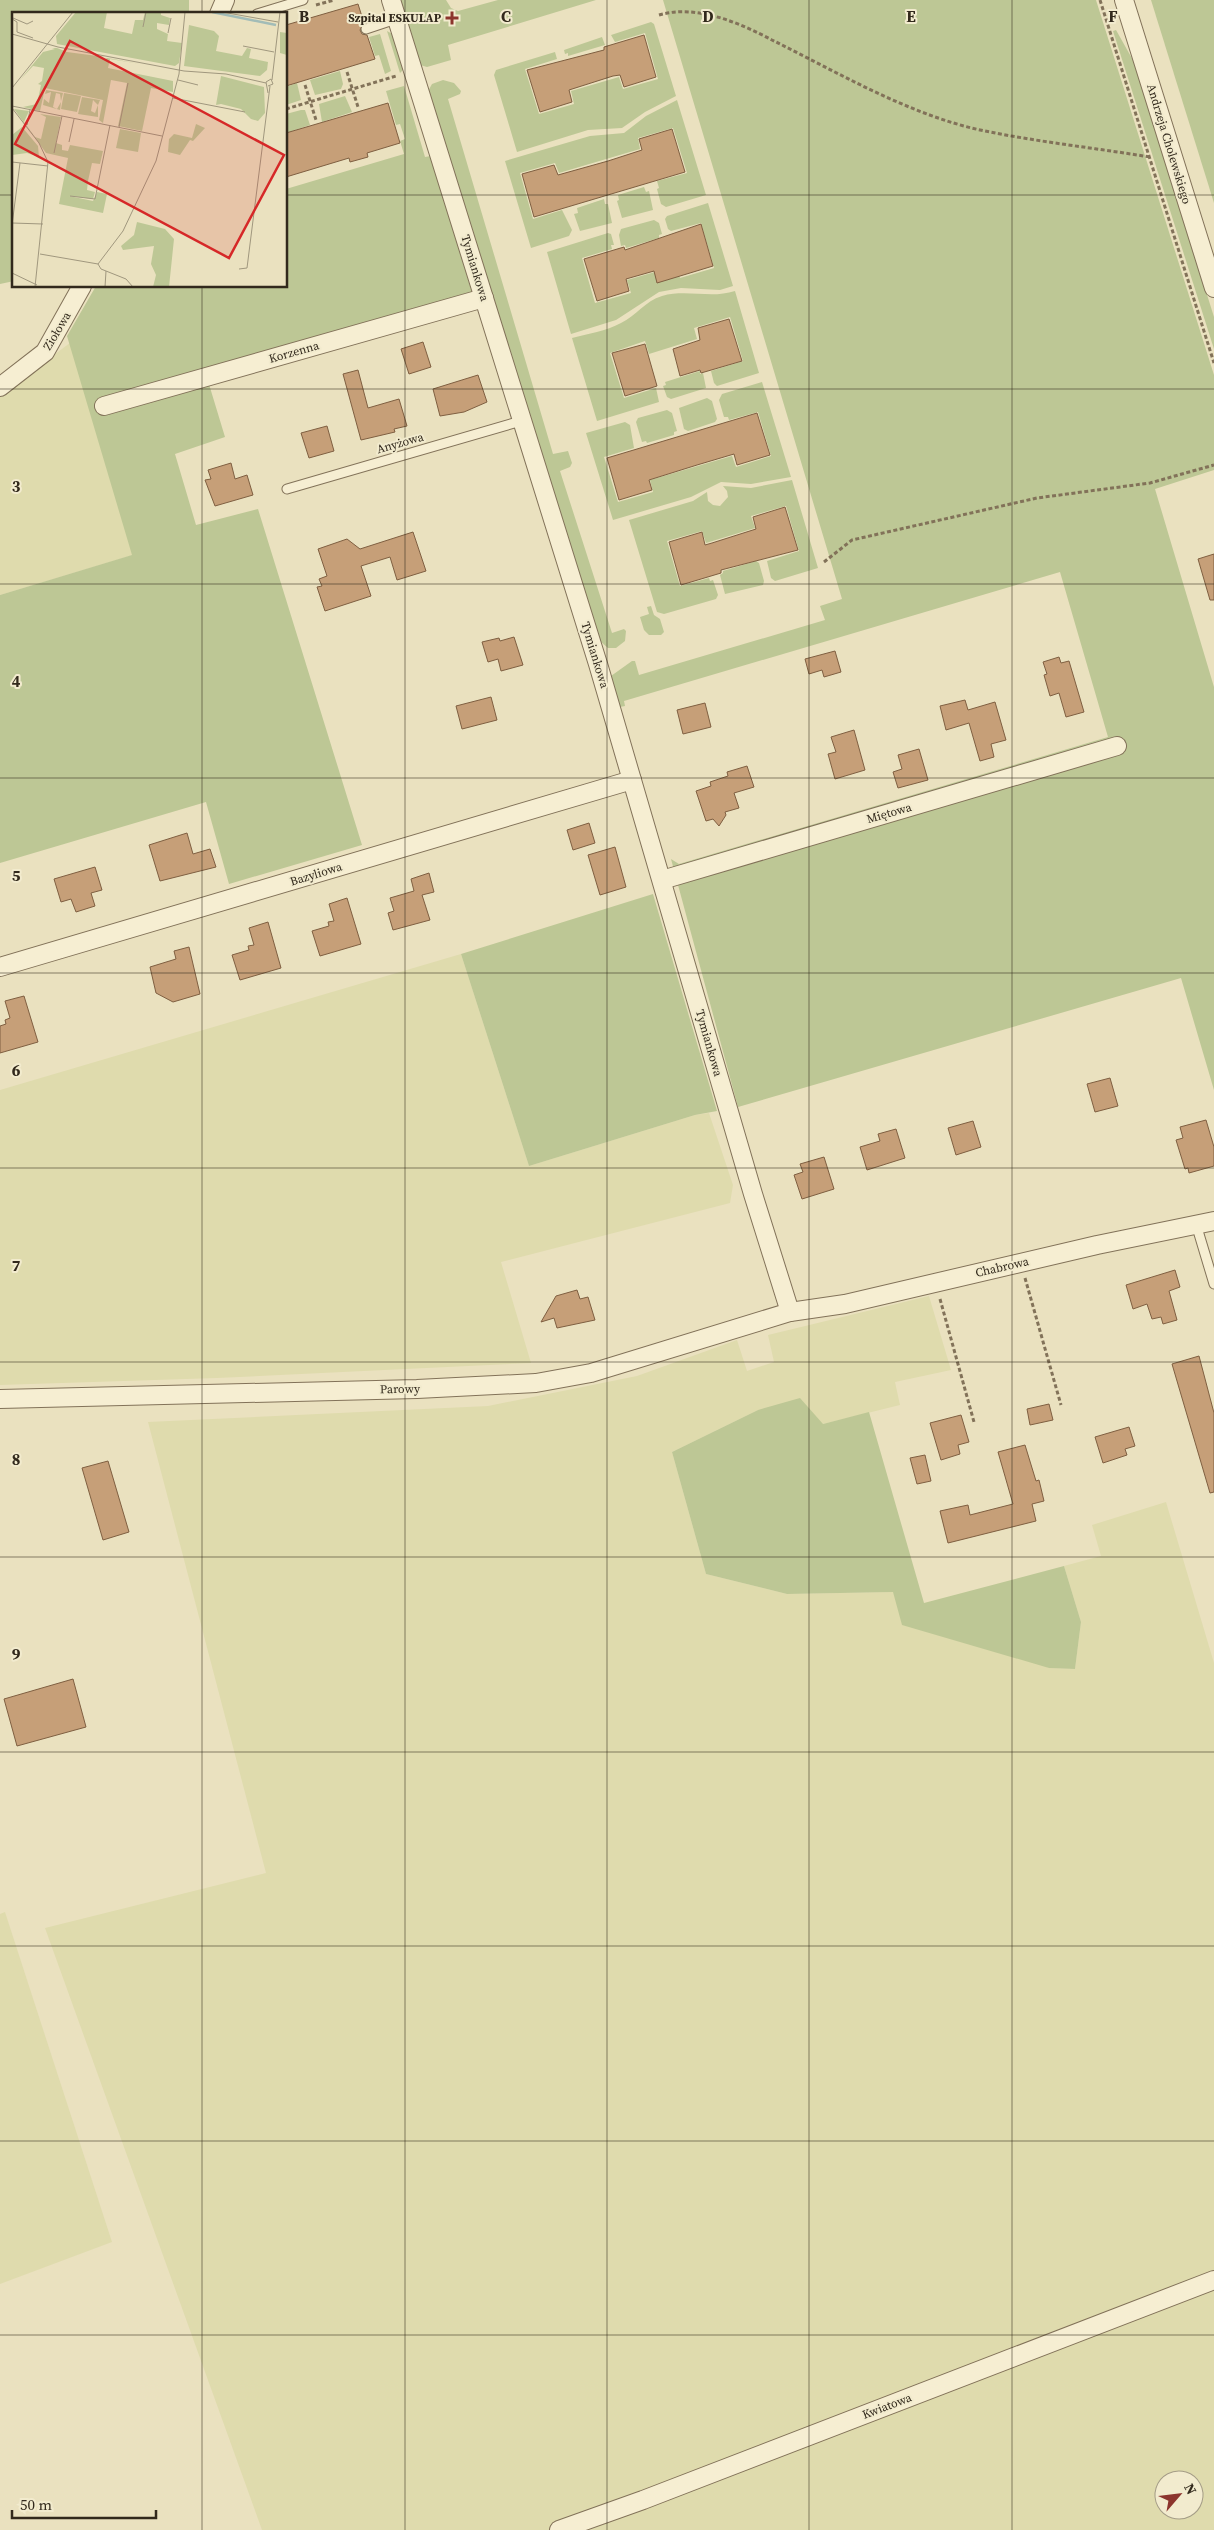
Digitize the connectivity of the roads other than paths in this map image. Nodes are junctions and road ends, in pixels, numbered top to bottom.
1 (225, 0) edge
2 (303, 0) edge
3 (390, 0) edge
4 (1124, 0) edge
5 (220, 12) edge
6 (264, 12) edge
7 (396, 19) junction
8 (366, 29) dead end
9 (81, 288) edge
10 (1214, 288) edge
11 (484, 298) junction
12 (0, 387) edge
13 (104, 406) dead end
14 (521, 421) junction
15 (287, 489) dead end
16 (1117, 746) dead end
17 (632, 780) junction
18 (662, 880) junction
19 (0, 966) edge
20 (1214, 1221) edge
21 (1196, 1224) junction
22 (1214, 1284) edge
23 (790, 1312) junction
24 (0, 1399) edge
25 (1214, 2280) edge
26 (559, 2530) edge

1 - 5 street
2 - 6 lane
3 - 7 street, Tymiankowa
4 - 10 street, Andrzeja Cholewskiego
7 - 8 lane
7 - 11 street, Tymiankowa
9 - 12 street, Ziołowa
11 - 13 street, Korzenna
11 - 14 street, Tymiankowa
14 - 15 lane, Anyżowa
14 - 17 street, Tymiankowa
16 - 18 street, Miętowa
17 - 18 street, Tymiankowa
17 - 19 street, Bazyliowa
18 - 23 street, Tymiankowa
20 - 21 street, Chabrowa
21 - 22 lane
21 - 23 street, Chabrowa
23 - 24 street, Parowy
25 - 26 street, Kwiatowa

